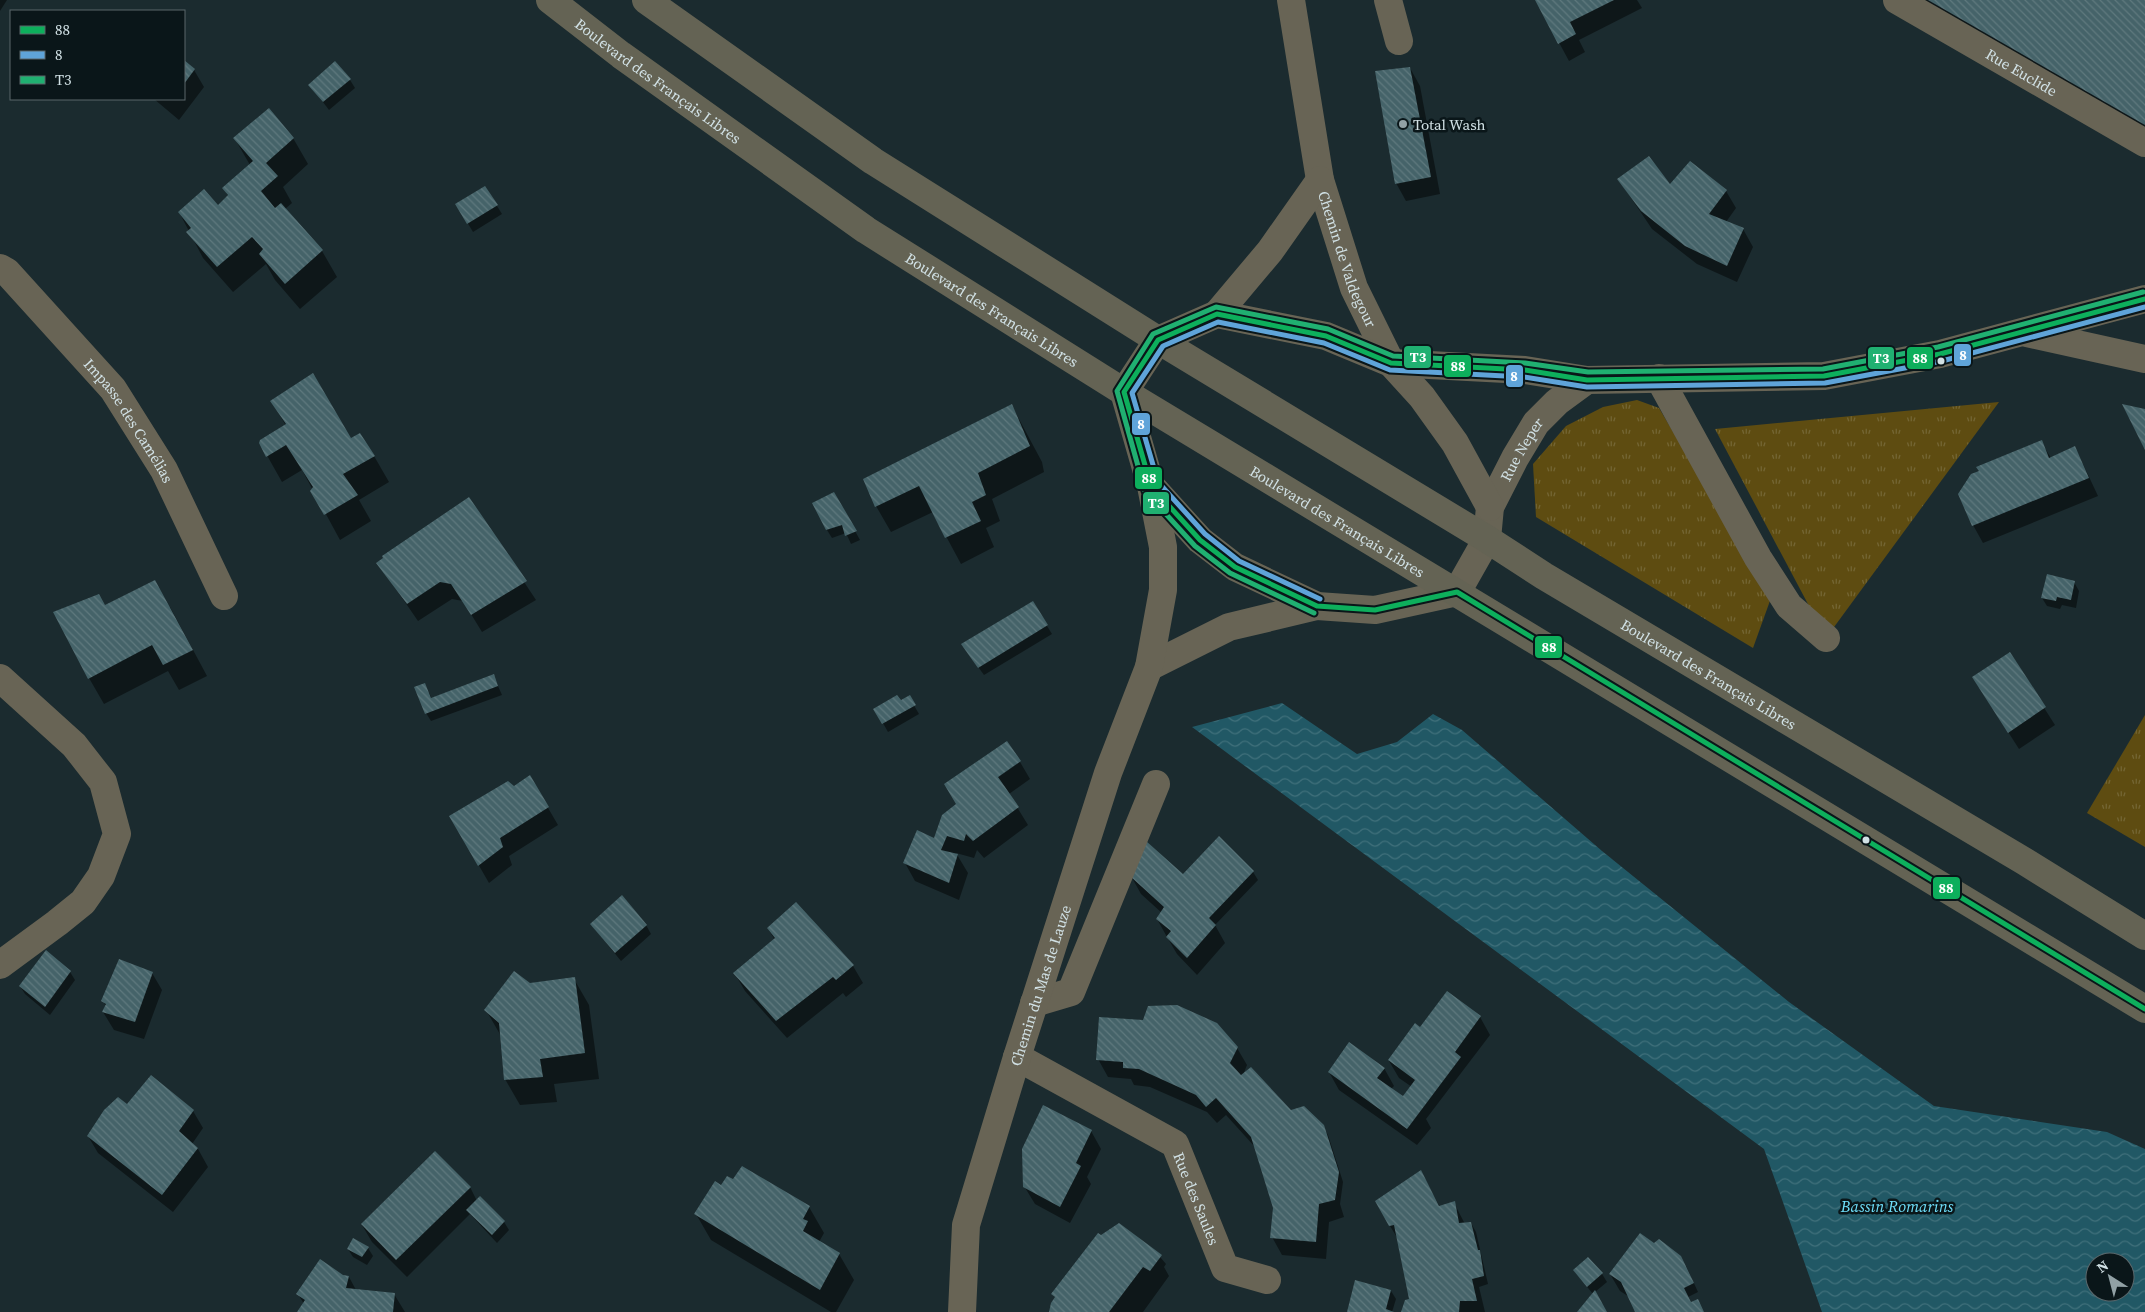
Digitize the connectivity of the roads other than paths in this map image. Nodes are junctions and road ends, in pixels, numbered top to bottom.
1 (550, 0) edge
2 (646, 0) edge
3 (1291, 0) edge
4 (1388, 0) edge
5 (1897, 0) edge
6 (1399, 41) dead end
7 (2145, 143) edge
8 (1320, 180) junction
9 (0, 268) edge
10 (2145, 299) edge
11 (1217, 314) junction
12 (2023, 332) junction
13 (1158, 340) junction
14 (2145, 359) edge
15 (1391, 363) junction
16 (1659, 378) junction
17 (1587, 380) junction
18 (1124, 392) junction
19 (1151, 486) junction
20 (1490, 507) junction
21 (1487, 539) junction
22 (1457, 592) junction
23 (224, 596) dead end
24 (1317, 606) junction
25 (1826, 638) dead end
26 (1149, 667) junction
27 (0, 678) edge
28 (1156, 784) dead end
29 (2145, 936) edge
30 (0, 965) edge
31 (1034, 1003) junction
32 (2145, 1010) edge
33 (1017, 1057) junction
34 (1267, 1280) dead end
35 (962, 1312) edge

1 - 18 main road, Boulevard des Français Libres
2 - 13 main road, Boulevard des Français Libres
3 - 8 street, Chemin de Valdegour
4 - 6 street
5 - 7 street, Rue Euclide
8 - 11 street, Chemin de Valdegour
8 - 15 street, Chemin de Valdegour
9 - 23 street, Impasse des Camélias
10 - 12 street
11 - 13 street
11 - 15 street
12 - 14 street
12 - 16 street
13 - 18 street
13 - 21 main road, Boulevard des Français Libres
15 - 17 street
15 - 20 street
16 - 17 street
16 - 25 street
17 - 20 street, Rue Neper
18 - 19 street, Chemin du Mas de Lauze
18 - 22 main road, Boulevard des Français Libres
19 - 24 street
19 - 26 street, Chemin du Mas de Lauze
20 - 21 street, Rue Neper
21 - 22 street
21 - 29 main road, Boulevard des Français Libres
22 - 24 street
22 - 32 main road, Boulevard des Français Libres
24 - 26 street
26 - 31 street, Chemin du Mas de Lauze
27 - 30 street
28 - 31 street
31 - 33 street, Chemin du Mas de Lauze
33 - 34 street, Rue des Saules
33 - 35 street, Chemin du Mas de Lauze

